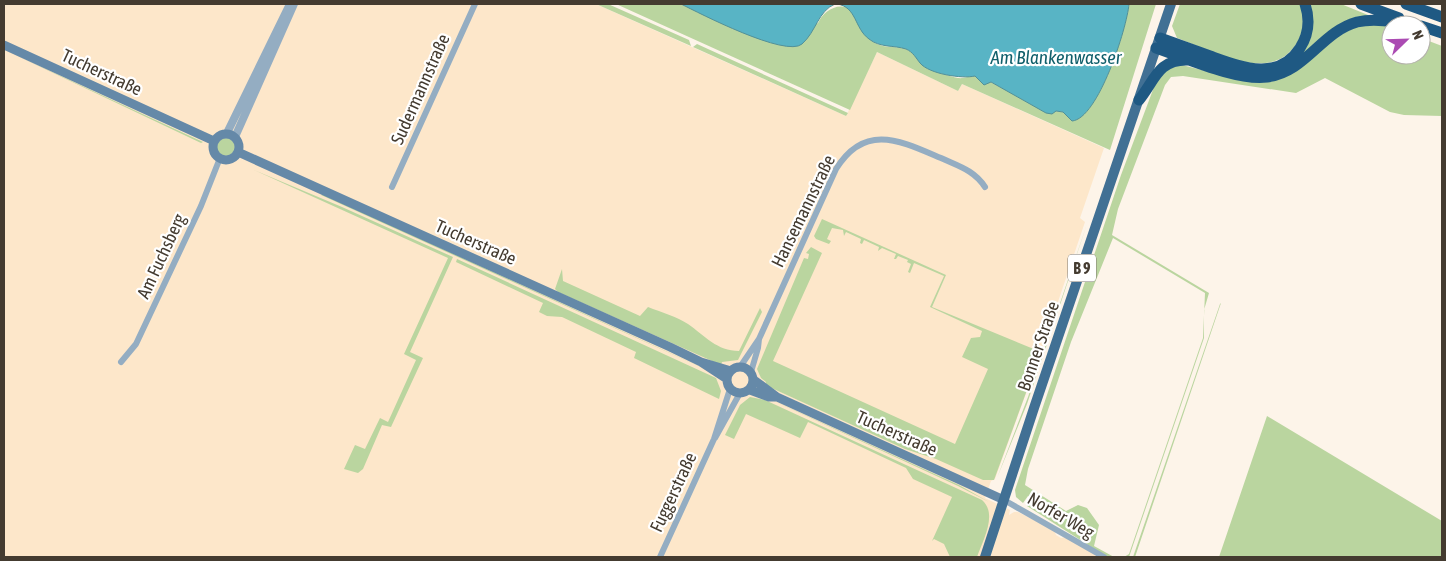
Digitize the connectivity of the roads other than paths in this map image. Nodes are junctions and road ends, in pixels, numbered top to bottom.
1 (290, 4) edge
2 (294, 4) edge
3 (475, 4) edge
4 (1171, 4) edge
5 (1305, 4) edge
6 (1361, 4) edge
7 (1406, 4) edge
8 (1421, 4) edge
9 (1390, 15) edge
10 (1442, 16) edge
11 (1381, 21) edge
12 (1158, 43) junction
13 (4, 46) edge
14 (1191, 60) junction
15 (1139, 100) junction
16 (231, 135) junction
17 (214, 141) junction
18 (238, 152) junction
19 (220, 158) junction
20 (392, 186) dead end
21 (985, 187) dead end
22 (759, 339) junction
23 (121, 362) dead end
24 (740, 367) junction
25 (729, 375) junction
26 (752, 376) junction
27 (730, 389) junction
28 (750, 390) junction
29 (740, 393) junction
30 (777, 396) junction
31 (714, 439) junction
32 (1004, 500) junction
33 (660, 557) edge
34 (985, 557) edge
35 (1104, 557) edge

1 - 16 street
2 - 16 street
3 - 20 street, Sudermannstraße
4 - 12 main road, Bonner Straße / B 9
5 - 12 highway
6 - 9 highway
7 - 10 highway
8 - 10 highway
11 - 14 highway
12 - 14 highway
12 - 15 main road, Bonner Straße / B 9
13 - 17 main road, Tucherstraße
14 - 15 highway
15 - 32 main road, Bonner Straße / B 9
16 - 17 main road
16 - 18 main road
17 - 19 main road
18 - 19 main road
18 - 25 main road, Tucherstraße
19 - 23 street, Am Fuchsberg
21 - 22 street, Hansemannstraße
22 - 24 street, Hansemannstraße
22 - 26 street, Hansemannstraße
24 - 25 main road
24 - 26 main road
25 - 27 main road
26 - 28 main road
26 - 30 main road, Tucherstraße
27 - 29 main road
27 - 31 street, Fuggerstraße
28 - 29 main road
28 - 30 main road, Tucherstraße
29 - 31 street, Fuggerstraße
30 - 32 main road, Tucherstraße
31 - 33 street, Fuggerstraße
32 - 34 main road, Bonner Straße / B 9
32 - 35 street, Norfer Weg

